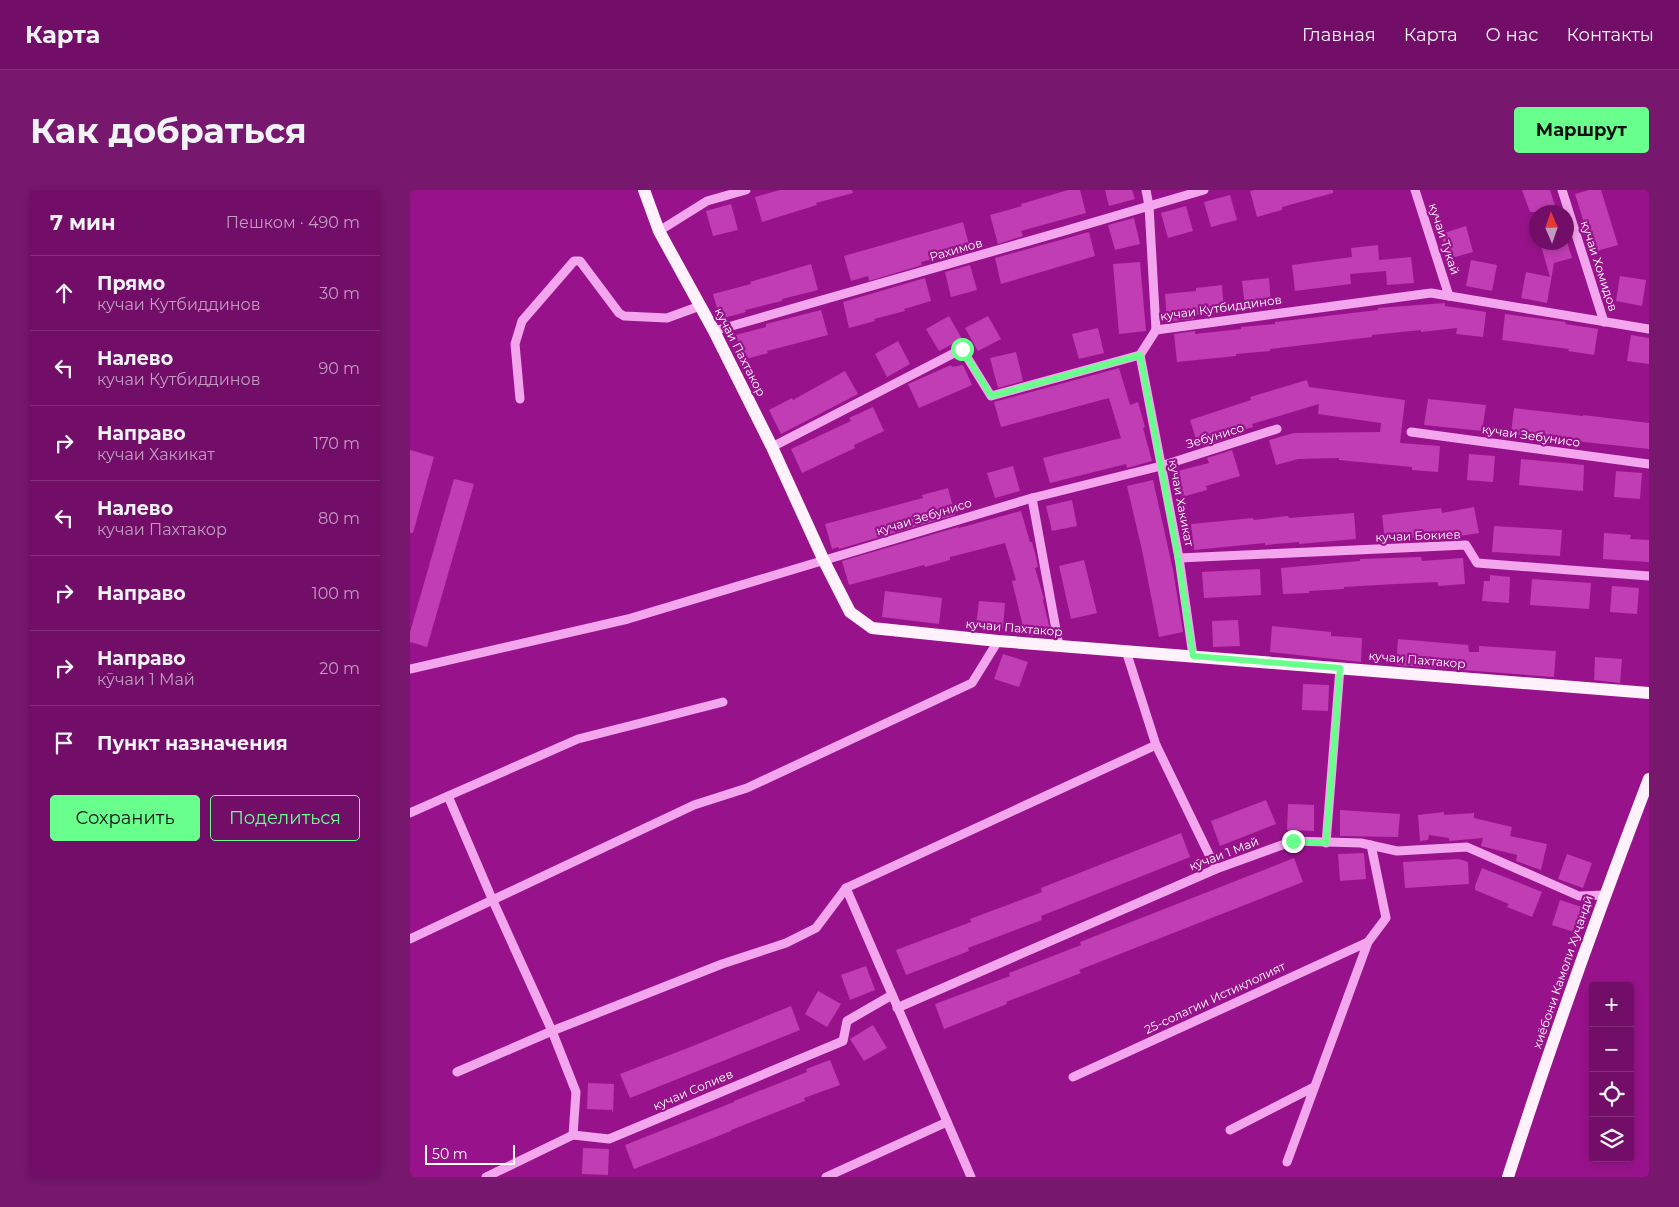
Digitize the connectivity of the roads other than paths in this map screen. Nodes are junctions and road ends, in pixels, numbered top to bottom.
1 (644, 190) edge
2 (746, 190) edge
3 (1146, 190) edge
4 (1204, 190) edge
5 (1415, 190) edge
6 (1562, 190) edge
7 (1149, 206) junction
8 (659, 231) junction
9 (1449, 296) junction
10 (700, 306) junction
11 (1604, 322) junction
12 (1649, 329) edge
13 (714, 330) junction
14 (1156, 330) junction
15 (1140, 355) junction
16 (520, 399) dead end
17 (1277, 430) dead end
18 (1411, 432) dead end
19 (772, 447) junction
20 (1649, 464) edge
21 (1161, 466) junction
22 (1032, 498) junction
23 (1178, 558) junction
24 (824, 561) junction
25 (1649, 576) edge
26 (998, 641) junction
27 (1059, 646) junction
28 (1126, 651) junction
29 (1193, 656) junction
30 (1340, 668) junction
31 (410, 669) edge
32 (1649, 693) edge
33 (723, 702) dead end
34 (1156, 745) junction
35 (1649, 779) edge
36 (448, 796) junction
37 (410, 813) edge
38 (1326, 843) junction
39 (1371, 846) junction
40 (1216, 869) junction
41 (846, 888) junction
42 (1604, 896) junction
43 (492, 901) junction
44 (410, 938) edge
45 (1368, 942) junction
46 (892, 995) junction
47 (897, 1008) junction
48 (552, 1031) junction
49 (457, 1072) dead end
50 (1073, 1077) dead end
51 (1314, 1087) junction
52 (947, 1122) junction
53 (1230, 1130) dead end
54 (573, 1135) junction
55 (1287, 1162) dead end
56 (486, 1177) edge
57 (826, 1177) edge
58 (971, 1177) edge
59 (1508, 1177) edge

1 - 8 main road, кучаи Пахтакор
2 - 8 street
3 - 7 street
4 - 7 street, Рахимов
5 - 9 street, кучаи Тукай
6 - 11 street, кучаи Хомидов
7 - 13 street, Рахимов
7 - 14 street
8 - 10 main road, кучаи Пахтакор
9 - 11 street, кучаи Кутбиддинов
9 - 14 street, кучаи Кутбиддинов
10 - 13 main road, кучаи Пахтакор
10 - 16 street
11 - 12 street, кучаи Кутбиддинов
13 - 19 main road, кучаи Пахтакор
14 - 15 street, кучаи Кутбиддинов
15 - 19 street
15 - 21 street, кучаи Хакикат
17 - 21 street, Зебунисо
18 - 20 street, кучаи Зебунисо
19 - 24 main road, кучаи Пахтакор
21 - 22 street, кучаи Зебунисо
21 - 23 street, кучаи Хакикат
22 - 24 street, кучаи Зебунисо
22 - 27 street
23 - 25 street, кучаи Бокиев
23 - 29 street, кучаи Хакикат
24 - 26 main road, кучаи Пахтакор
24 - 31 street, кучаи Зебунисо
26 - 27 main road, кучаи Пахтакор
26 - 43 street
27 - 28 main road, кучаи Пахтакор
28 - 29 main road, кучаи Пахтакор
28 - 34 street
29 - 30 main road, кучаи Пахтакор
30 - 32 main road, кучаи Пахтакор
30 - 38 street
33 - 36 street
34 - 40 street
34 - 41 street
35 - 42 main road, хиёбони Камоли Хуҷандӣ
36 - 37 street
36 - 43 street
38 - 39 street, кӯчаи 1 Май
38 - 40 street, кӯчаи 1 Май
39 - 42 street, кӯчаи 1 Май
39 - 45 street, 25-солагии Истиқлолият
40 - 47 street, кӯчаи 1 Май
41 - 46 street
41 - 48 street
42 - 59 main road, хиёбони Камоли Хуҷандӣ
43 - 44 street
43 - 48 street
45 - 50 street, 25-солагии Истиқлолият
45 - 51 street, 25-солагии Истиқлолият
46 - 47 street
46 - 54 street, кучаи Солиев
47 - 52 street
48 - 49 street
48 - 54 street
51 - 53 street
51 - 55 street, 25-солагии Истиқлолият
52 - 57 street
52 - 58 street
54 - 56 street

